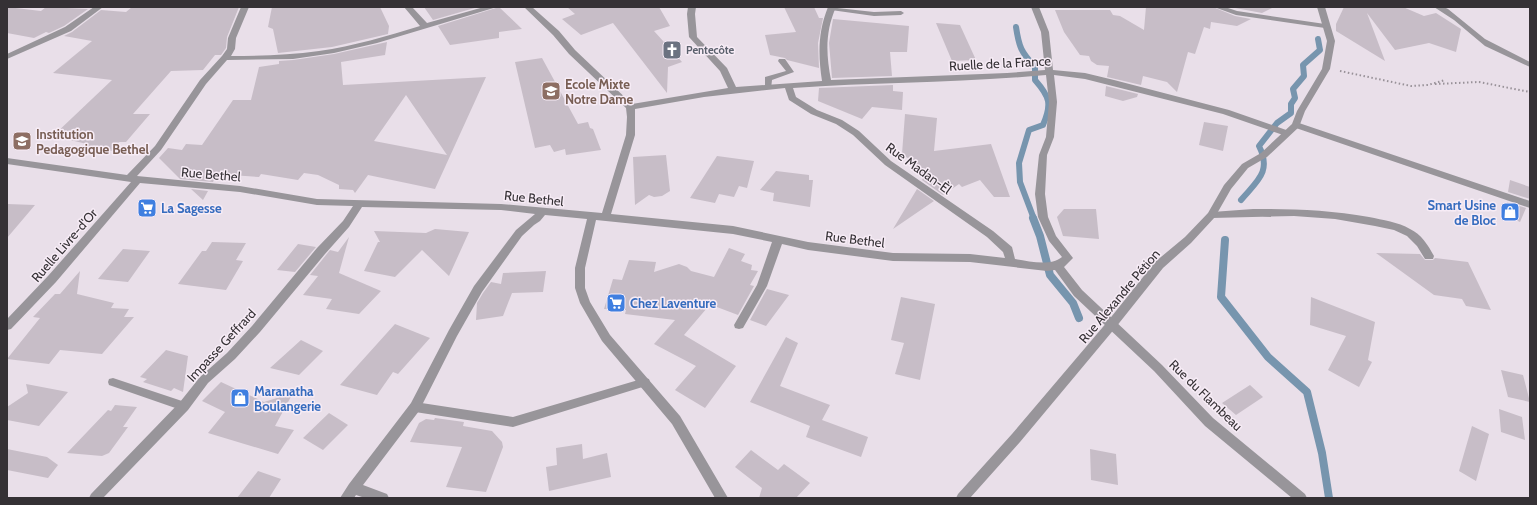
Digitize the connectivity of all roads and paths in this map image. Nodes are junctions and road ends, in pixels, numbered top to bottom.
1 (99, 7) edge
2 (245, 7) edge
3 (408, 7) edge
4 (493, 7) edge
5 (528, 7) edge
6 (692, 7) edge
7 (1035, 7) edge
8 (1218, 7) edge
9 (1321, 7) edge
10 (1438, 7) edge
11 (831, 8) edge
12 (901, 13) dead end
13 (425, 26) junction
14 (1326, 26) junction
15 (7, 57) edge
16 (225, 58) junction
17 (782, 61) dead end
18 (1530, 65) edge
19 (1326, 69) junction
20 (1050, 72) junction
21 (1445, 80) dead end
22 (827, 84) junction
23 (788, 86) junction
24 (1411, 86) junction
25 (768, 87) junction
26 (733, 90) junction
27 (1530, 92) edge
28 (630, 107) junction
29 (1296, 125) junction
30 (1286, 133) junction
31 (7, 161) edge
32 (134, 179) junction
33 (359, 204) junction
34 (1530, 205) edge
35 (542, 212) junction
36 (1212, 215) junction
37 (592, 217) junction
38 (606, 218) junction
39 (778, 240) junction
40 (1429, 256) dead end
41 (1011, 263) junction
42 (1058, 266) junction
43 (1112, 324) junction
44 (739, 325) dead end
45 (7, 326) edge
46 (113, 382) dead end
47 (645, 382) junction
48 (184, 406) junction
49 (415, 407) junction
50 (349, 493) edge
51 (95, 498) edge
52 (384, 498) edge
53 (722, 498) edge
54 (962, 498) edge
55 (1301, 498) edge

1 - 15 street
2 - 16 street
3 - 13 street
4 - 13 street
5 - 28 street
6 - 26 street
7 - 20 street
8 - 14 street
9 - 14 street, Rue Alexandre Pétion
10 - 18 street
11 - 12 lane
11 - 22 street
13 - 16 street
14 - 19 street, Rue Alexandre Pétion
16 - 32 street, Ruelle Livre-d'Or
17 - 25 lane
19 - 24 path
19 - 29 street, Rue Alexandre Pétion
20 - 22 street, Ruelle de la France
20 - 30 street, Ruelle de la France
20 - 42 street
21 - 24 path
22 - 23 street, Ruelle de la France
23 - 25 street, Ruelle de la France
23 - 41 street, Rue Madan-Èl
24 - 27 path
25 - 26 street, Ruelle de la France
26 - 28 street, Ruelle de la France
28 - 38 street
29 - 30 street, Rue Alexandre Pétion
29 - 34 street
30 - 36 street, Rue Alexandre Pétion
31 - 32 street, Rue Bethel
32 - 33 street, Rue Bethel
32 - 45 street, Ruelle Livre-d'Or
33 - 35 street, Rue Bethel
33 - 48 street, Impasse Geffrard
35 - 37 street, Rue Bethel
35 - 49 street
36 - 40 street
36 - 43 street, Rue Alexandre Pétion
37 - 38 street, Rue Bethel
37 - 47 street
38 - 39 street, Rue Bethel
39 - 41 street, Rue Bethel
39 - 44 street
41 - 42 street, Rue Bethel
42 - 43 street, Rue du Flambeau
43 - 54 street, Rue Alexandre Pétion
43 - 55 street, Rue du Flambeau
46 - 48 lane
47 - 49 lane
47 - 53 street
48 - 51 street, Impasse Geffrard
49 - 50 street
50 - 52 street

